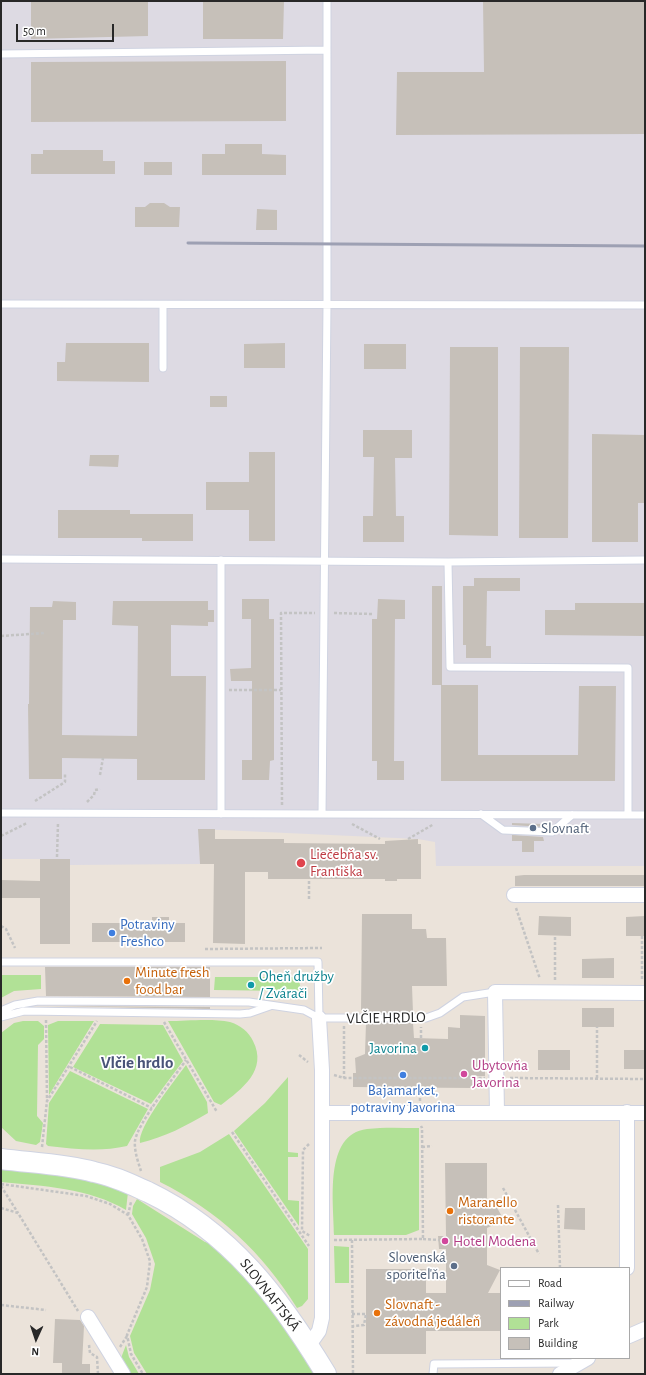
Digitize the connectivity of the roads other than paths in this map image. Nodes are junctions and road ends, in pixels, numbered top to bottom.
1 (327, 1) edge
2 (327, 50) junction
3 (1, 54) edge
4 (1, 304) edge
5 (163, 305) junction
6 (645, 305) edge
7 (327, 306) junction
8 (164, 368) dead end
9 (1, 559) edge
10 (221, 560) junction
11 (645, 560) edge
12 (325, 561) junction
13 (448, 562) junction
14 (1, 814) edge
15 (221, 814) junction
16 (322, 814) junction
17 (481, 814) junction
18 (572, 815) junction
19 (628, 815) junction
20 (645, 815) edge
21 (514, 896) road end
22 (645, 896) edge
23 (1, 962) edge
24 (495, 992) junction
25 (643, 993) edge
26 (274, 1005) junction
27 (1, 1012) edge
28 (1, 1017) edge
29 (318, 1018) junction
30 (627, 1112) junction
31 (322, 1113) junction
32 (497, 1113) junction
33 (645, 1113) edge
34 (1, 1159) edge
35 (627, 1267) edge
36 (84, 1315) road end
37 (645, 1329) edge
38 (630, 1336) edge
39 (309, 1345) junction
40 (584, 1360) edge
41 (123, 1374) edge
42 (326, 1374) edge
43 (433, 1374) edge
44 (560, 1374) edge

1 - 2 lane
2 - 3 lane
2 - 7 lane
4 - 5 lane
5 - 7 lane
5 - 8 lane
6 - 7 lane
7 - 12 lane
9 - 10 lane
10 - 12 lane
10 - 15 lane
11 - 13 lane
12 - 13 lane
12 - 16 lane
13 - 19 lane
14 - 15 lane
15 - 16 lane
16 - 17 lane
17 - 18 lane
17 - 18 lane
18 - 19 lane
19 - 20 lane
21 - 22 street
23 - 29 lane
24 - 25 street, VLČIE HRDLO
24 - 29 lane, VLČIE HRDLO
24 - 32 street
26 - 27 lane
26 - 28 lane
26 - 29 lane
29 - 31 street
30 - 32 street
30 - 33 street
30 - 35 street
31 - 32 street
31 - 39 street
34 - 39 main road, SLOVNAFTSKÁ
36 - 41 street
37 - 38 street
39 - 42 main road, SLOVNAFTSKÁ
40 - 43 lane
40 - 44 street

